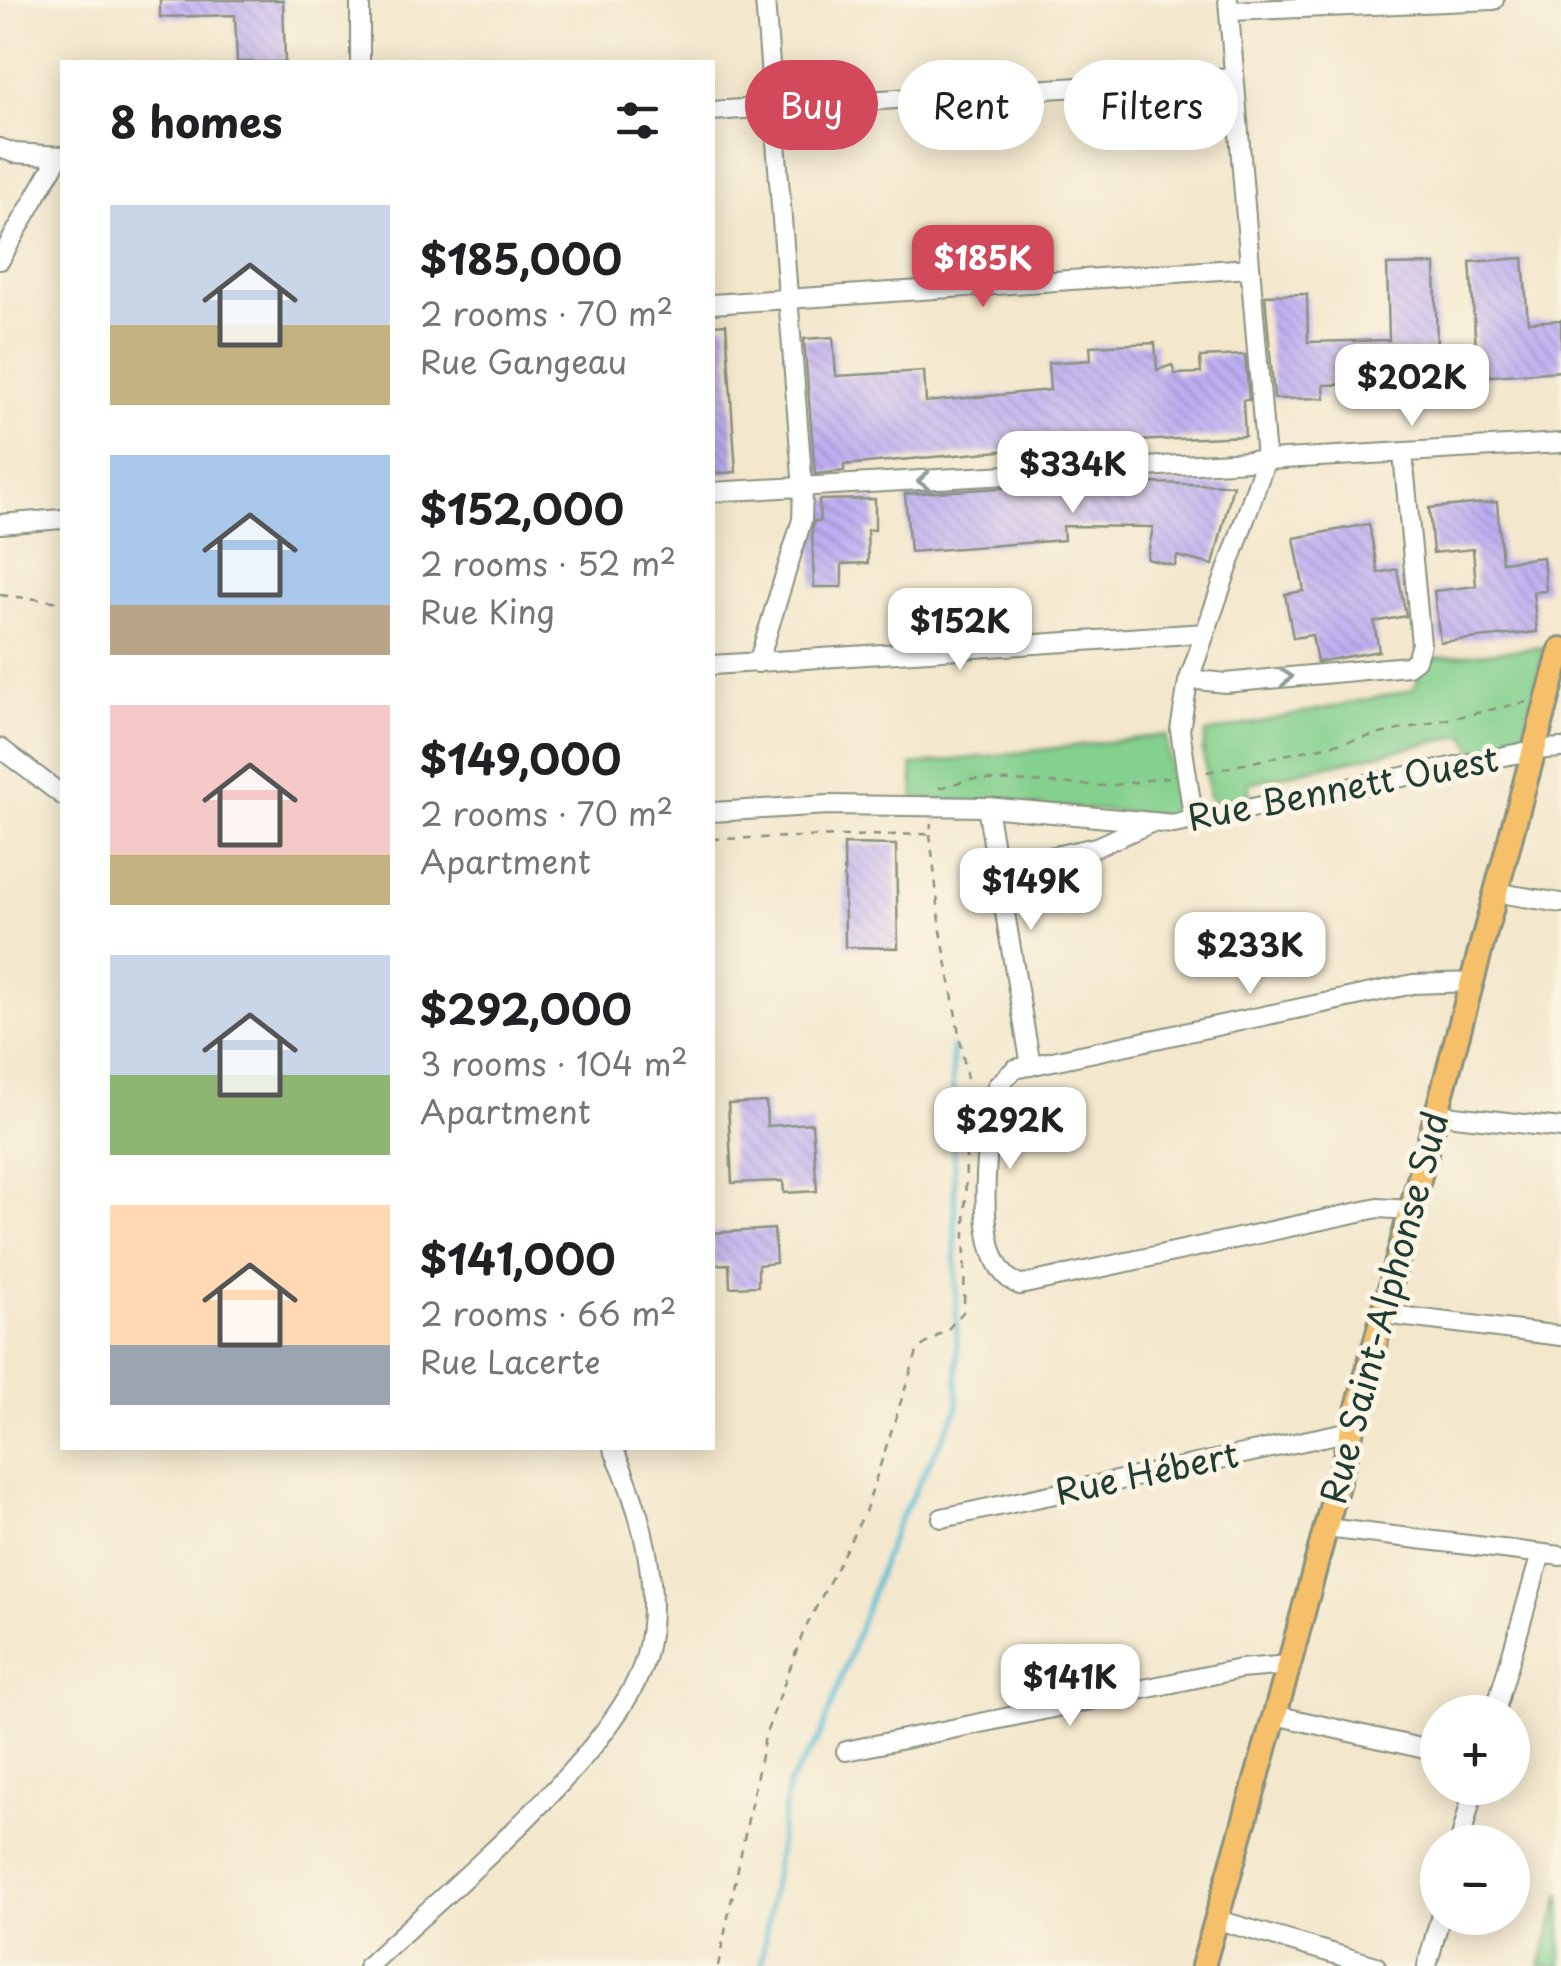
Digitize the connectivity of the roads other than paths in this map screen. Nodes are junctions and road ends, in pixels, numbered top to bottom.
1 (360, 0) edge
2 (766, 0) edge
3 (1494, 0) edge
4 (1229, 6) edge
5 (360, 60) edge
6 (769, 60) edge
7 (1231, 60) edge
8 (1064, 89) edge
9 (878, 100) edge
10 (745, 109) edge
11 (715, 111) edge
12 (1238, 141) edge
13 (0, 148) edge
14 (775, 150) edge
15 (60, 156) edge
16 (60, 158) edge
17 (0, 260) edge
18 (1250, 268) junction
19 (787, 299) junction
20 (715, 304) edge
21 (1561, 443) edge
22 (1403, 454) junction
23 (1266, 459) junction
24 (803, 489) junction
25 (715, 492) edge
26 (60, 519) edge
27 (0, 524) edge
28 (1205, 633) junction
29 (1561, 649) edge
30 (758, 663) junction
31 (715, 665) edge
32 (1189, 679) junction
33 (0, 748) edge
34 (1561, 748) edge
35 (1534, 750) junction
36 (60, 793) edge
37 (987, 807) junction
38 (715, 812) edge
39 (1194, 822) junction
40 (1152, 824) junction
41 (996, 869) junction
42 (1499, 894) junction
43 (1561, 903) edge
44 (1472, 982) junction
45 (1032, 1066) junction
46 (1437, 1114) junction
47 (1561, 1128) edge
48 (1411, 1210) junction
49 (1383, 1314) junction
50 (1561, 1336) edge
51 (1352, 1431) junction
52 (614, 1450) edge
53 (942, 1518) dead end
54 (1326, 1528) junction
55 (1540, 1554) junction
56 (1561, 1556) edge
57 (1289, 1666) junction
58 (1500, 1695) edge
59 (1276, 1715) junction
60 (1420, 1748) edge
61 (846, 1752) dead end
62 (1218, 1920) junction
63 (1435, 1935) edge
64 (368, 1966) edge
65 (1204, 1966) edge
66 (1376, 1966) edge
67 (1427, 1966) edge

1 - 5 street
2 - 6 street
3 - 4 street
4 - 7 street
8 - 9 street
10 - 11 street
12 - 18 street
13 - 15 street
14 - 19 street
16 - 17 street
18 - 19 street
18 - 23 street
19 - 20 street
19 - 24 street
21 - 22 street
22 - 23 street
32 -> 22 street
23 -> 24 street
23 - 28 street
24 - 25 street
24 - 30 street
26 - 27 street
28 - 30 street
28 - 32 street
29 - 35 main road, Rue Saint-Alphonse Sud
30 - 31 street
32 - 39 street
33 - 36 street
34 - 35 street, Rue Bennett Ouest
35 - 39 street, Rue Bennett Ouest
35 - 42 main road, Rue Saint-Alphonse Sud
37 - 38 street, Rue Bennett Ouest
37 - 40 street, Rue Bennett Ouest
37 - 41 street
39 - 40 street, Rue Bennett Ouest
40 - 41 street, Rue Bennett Ouest
41 - 45 street
42 - 43 street
42 - 44 main road, Rue Saint-Alphonse Sud
44 - 45 street
44 - 46 main road, Rue Saint-Alphonse Sud
45 - 48 street
46 - 47 street
46 - 48 main road, Rue Saint-Alphonse Sud
48 - 49 main road, Rue Saint-Alphonse Sud
49 - 50 street
49 - 51 main road, Rue Saint-Alphonse Sud
51 - 53 street, Rue Hébert
51 - 54 main road, Rue Saint-Alphonse Sud
52 - 64 street
54 - 55 street
54 - 57 main road, Rue Saint-Alphonse Sud
55 - 56 street
55 - 58 street
57 - 59 main road, Rue Saint-Alphonse Sud
57 - 61 street
59 - 60 street
59 - 62 main road, Rue Saint-Alphonse Sud
62 - 65 main road, Rue Saint-Alphonse Sud
62 - 66 street
63 - 67 street

